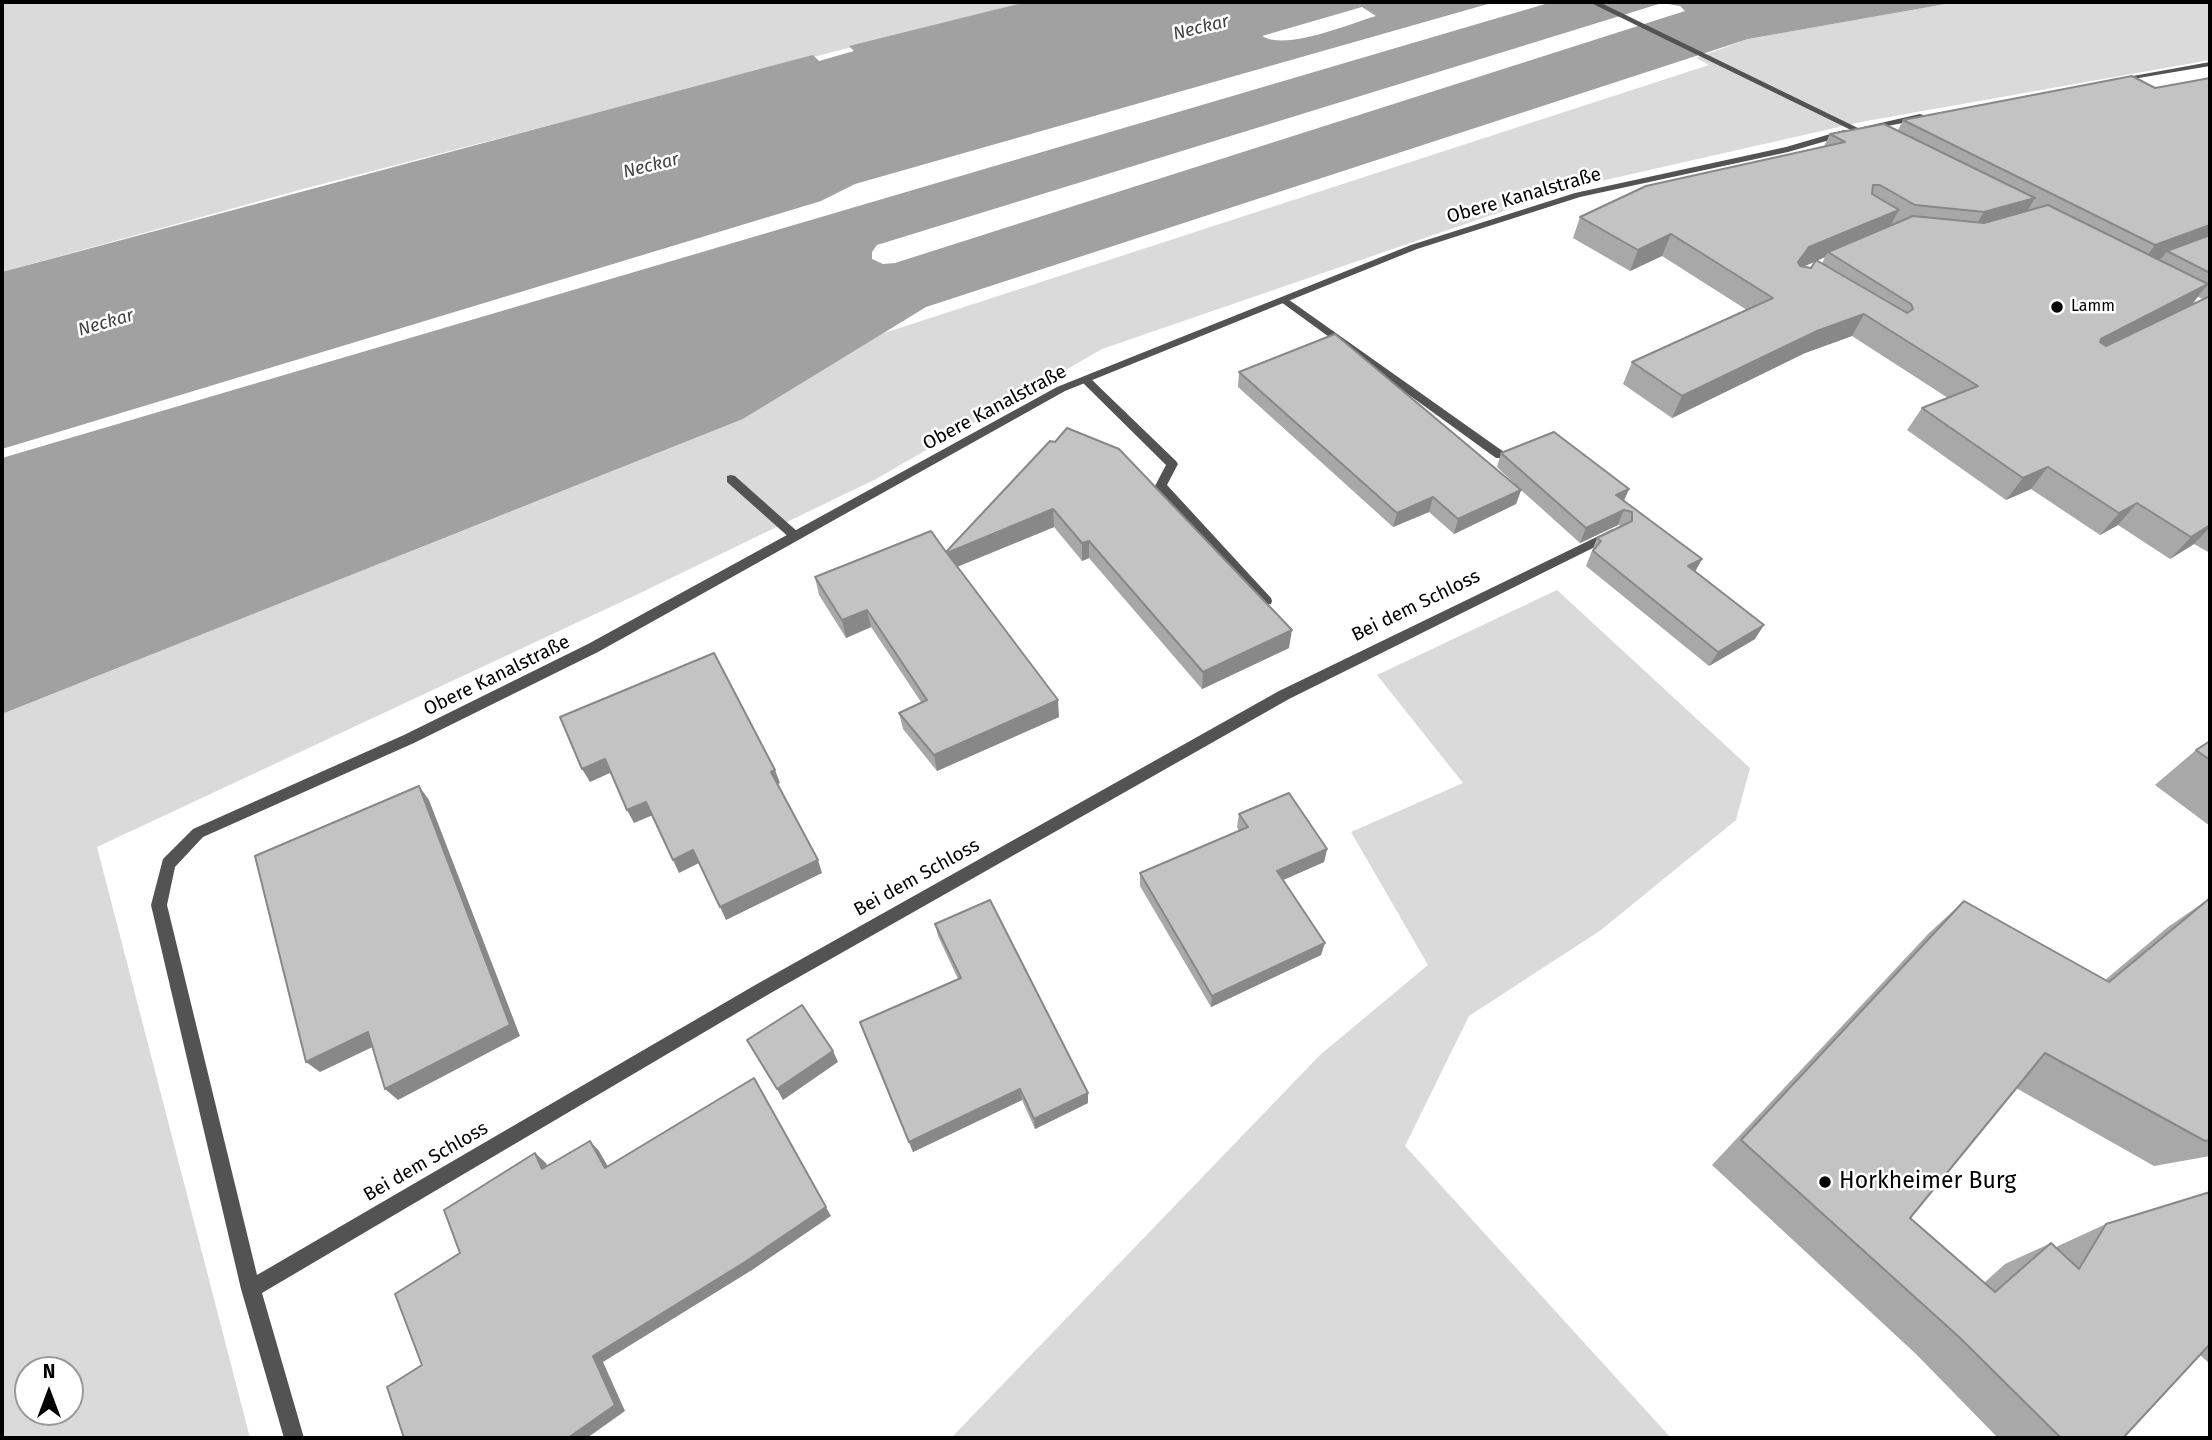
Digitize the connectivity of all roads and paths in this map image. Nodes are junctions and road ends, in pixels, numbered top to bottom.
1 (1592, 2) edge
2 (2210, 64) edge
3 (2100, 83) edge
4 (1937, 114) edge
5 (1856, 130) junction
6 (1868, 136) edge
7 (1285, 300) junction
8 (1086, 380) junction
9 (1500, 455) edge
10 (731, 479) dead end
11 (1619, 531) edge
12 (795, 537) junction
13 (1266, 601) edge
14 (251, 1289) junction
15 (294, 1438) edge

1 - 5 street
2 - 3 street
4 - 5 street, Obere Kanalstraße
5 - 6 street
5 - 7 street, Obere Kanalstraße
7 - 8 street, Obere Kanalstraße
7 - 9 street
8 - 12 street, Obere Kanalstraße
8 - 13 street
10 - 12 street
11 - 14 street, Bei dem Schloss
12 - 14 street, Obere Kanalstraße
14 - 15 street

